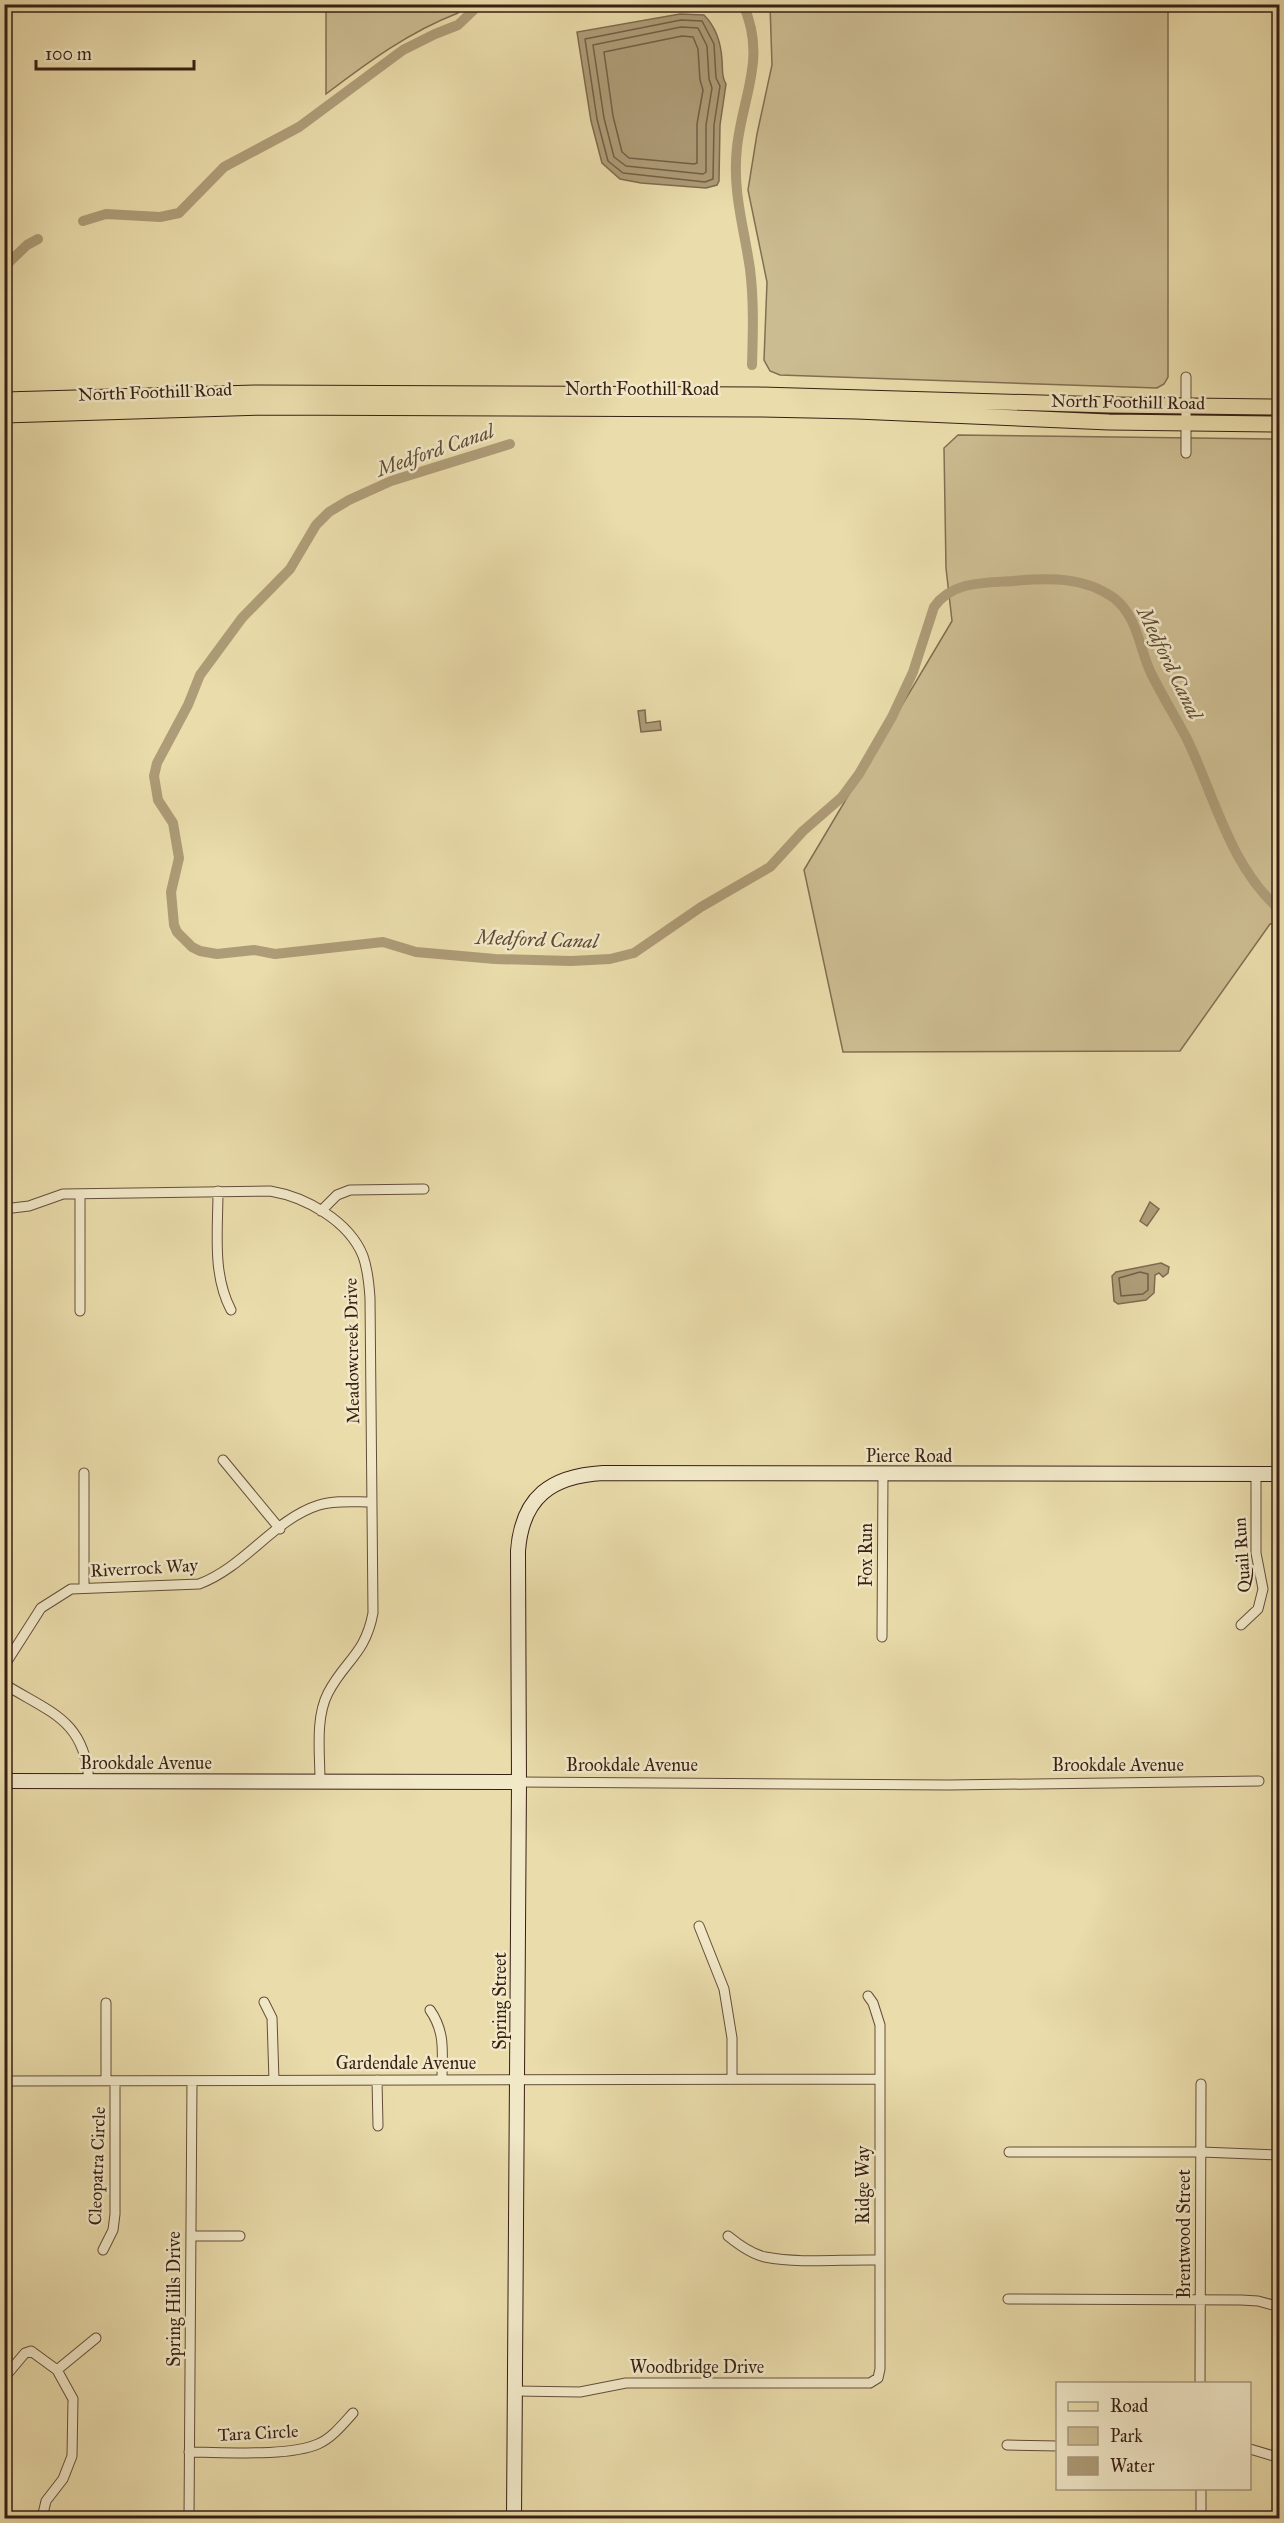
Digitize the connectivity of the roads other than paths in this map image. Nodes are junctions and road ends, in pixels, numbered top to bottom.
1 (1186, 377) dead end
2 (4, 400) edge
3 (1186, 406) junction
4 (1280, 407) edge
5 (4, 416) edge
6 (1186, 423) junction
7 (1280, 424) edge
8 (1186, 453) dead end
9 (424, 1190) dead end
10 (218, 1191) junction
11 (80, 1194) junction
12 (4, 1209) edge
13 (321, 1211) junction
14 (231, 1310) dead end
15 (80, 1311) dead end
16 (223, 1460) dead end
17 (84, 1473) dead end
18 (883, 1474) junction
19 (1256, 1474) junction
20 (1280, 1474) edge
21 (543, 1492) joint
22 (371, 1502) junction
23 (280, 1528) junction
24 (84, 1587) junction
25 (1241, 1625) dead end
26 (882, 1637) dead end
27 (4, 1666) edge
28 (4, 1684) edge
29 (1259, 1780) dead end
30 (4, 1781) edge
31 (320, 1781) junction
32 (89, 1782) junction
33 (519, 1782) junction
34 (699, 1926) dead end
35 (868, 1996) dead end
36 (264, 2002) dead end
37 (106, 2003) dead end
38 (430, 2010) dead end
39 (732, 2079) junction
40 (880, 2079) junction
41 (192, 2080) junction
42 (274, 2080) junction
43 (377, 2080) junction
44 (442, 2080) junction
45 (518, 2080) junction
46 (4, 2081) edge
47 (111, 2081) junction
48 (1202, 2084) dead end
49 (378, 2126) dead end
50 (1009, 2152) dead end
51 (1201, 2152) junction
52 (1280, 2155) edge
53 (191, 2236) junction
54 (240, 2236) dead end
55 (728, 2236) dead end
56 (103, 2250) dead end
57 (879, 2259) junction
58 (1200, 2299) junction
59 (1008, 2300) dead end
60 (1280, 2307) edge
61 (96, 2338) dead end
62 (57, 2370) junction
63 (4, 2378) edge
64 (878, 2378) joint
65 (1200, 2382) edge
66 (516, 2391) junction
67 (354, 2414) dead end
68 (1007, 2445) dead end
69 (1056, 2446) edge
70 (1251, 2449) edge
71 (189, 2452) junction
72 (1280, 2458) edge
73 (1201, 2490) edge
74 (42, 2518) edge
75 (189, 2518) edge
76 (514, 2518) edge
77 (1201, 2518) edge

1 - 3 street
2 - 3 main road, North Foothill Road
3 - 4 main road, North Foothill Road
3 - 6 street
5 - 6 main road, North Foothill Road
6 - 7 main road, North Foothill Road
6 - 8 street
9 - 13 street
10 - 11 street, Meadowcreek Drive
10 - 13 street, Meadowcreek Drive
10 - 14 street
11 - 12 street, Meadowcreek Drive
11 - 15 street
13 - 22 street, Meadowcreek Drive
16 - 23 street
17 - 24 street
18 - 19 street, Pierce Road
18 - 21 street, Pierce Road
18 - 26 street, Fox Run
19 - 20 street, Pierce Road
19 - 25 street, Quail Run
21 - 33 street, Spring Street
22 - 23 street, Riverrock Way
22 - 31 street, Meadowcreek Drive
23 - 24 street, Riverrock Way
24 - 27 street, Riverrock Way
28 - 32 street
29 - 33 street, Brookdale Avenue
30 - 32 street, Brookdale Avenue
31 - 32 street, Brookdale Avenue
31 - 33 street, Brookdale Avenue
33 - 45 street, Spring Street
34 - 39 street
35 - 40 street, Ridge Way
36 - 42 street
37 - 47 street, Cleopatra Circle
38 - 44 street
39 - 40 street, Gardendale Avenue
39 - 45 street, Gardendale Avenue
40 - 57 street, Ridge Way
41 - 42 street, Gardendale Avenue
41 - 47 street, Gardendale Avenue
41 - 53 street, Spring Hills Drive
42 - 43 street, Gardendale Avenue
43 - 44 street, Gardendale Avenue
43 - 49 street
44 - 45 street, Gardendale Avenue
45 - 66 street, Spring Street
46 - 47 street, Gardendale Avenue
47 - 56 street, Cleopatra Circle
48 - 51 street, Brentwood Street
50 - 51 street
51 - 52 street
51 - 58 street, Brentwood Street
53 - 54 street
53 - 71 street, Spring Hills Drive
55 - 57 street
57 - 64 street, Ridge Way
58 - 59 street
58 - 60 street
58 - 65 street, Brentwood Street
61 - 62 street
62 - 63 street
62 - 74 street
64 - 66 street, Woodbridge Drive
66 - 76 street, Spring Street
67 - 71 street, Tara Circle
68 - 69 street
70 - 72 street
71 - 75 street, Spring Hills Drive
73 - 77 street

